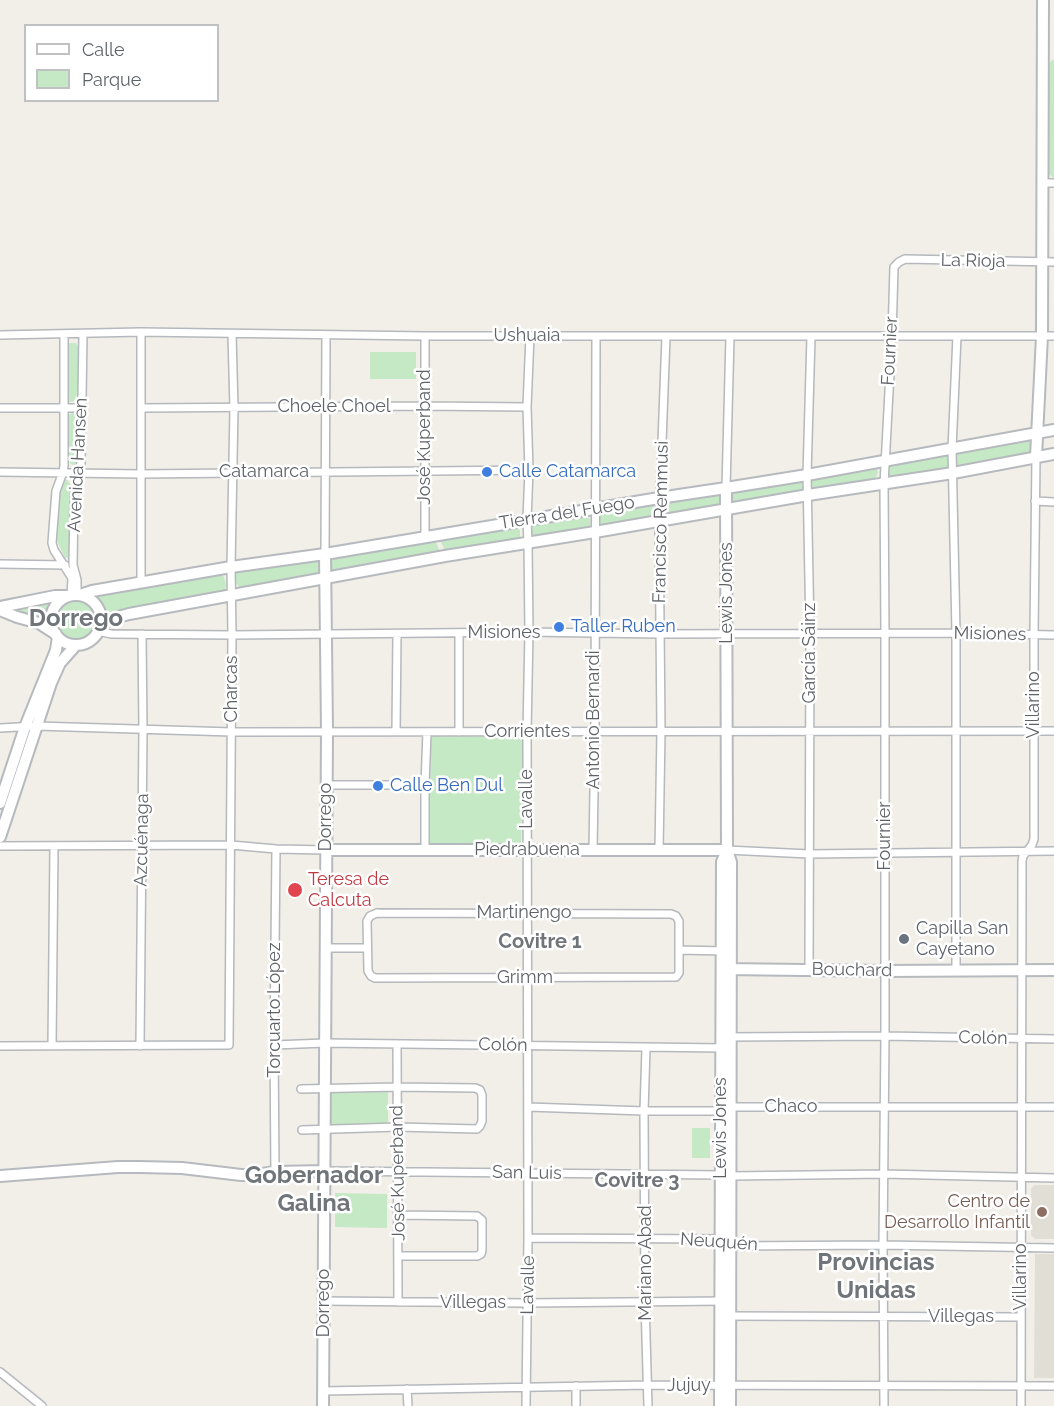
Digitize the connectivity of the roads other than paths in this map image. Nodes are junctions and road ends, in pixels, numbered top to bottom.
1 (1043, 0) edge
2 (1048, 57) edge
3 (1042, 183) junction
4 (1054, 183) edge
5 (1042, 262) junction
6 (1054, 262) edge
7 (894, 267) joint
8 (141, 332) junction
9 (64, 334) junction
10 (83, 334) junction
11 (232, 334) junction
12 (0, 335) edge
13 (326, 335) junction
14 (425, 336) junction
15 (530, 336) junction
16 (892, 336) junction
17 (957, 336) junction
18 (1042, 336) junction
19 (1054, 336) edge
20 (596, 337) junction
21 (666, 337) junction
22 (730, 337) junction
23 (811, 337) junction
24 (425, 406) junction
25 (325, 407) junction
26 (527, 407) junction
27 (0, 408) edge
28 (65, 408) junction
29 (81, 408) junction
30 (141, 408) junction
31 (234, 408) junction
32 (1054, 430) edge
33 (1037, 433) junction
34 (952, 449) junction
35 (1054, 454) edge
36 (1036, 457) junction
37 (884, 460) junction
38 (529, 470) junction
39 (425, 471) junction
40 (0, 472) edge
41 (63, 472) junction
42 (79, 472) junction
43 (233, 472) junction
44 (325, 472) junction
45 (953, 473) junction
46 (141, 474) junction
47 (807, 475) junction
48 (884, 484) junction
49 (726, 488) junction
50 (808, 495) junction
51 (660, 498) junction
52 (1035, 501) junction
53 (1054, 502) edge
54 (595, 509) junction
55 (727, 510) junction
56 (527, 520) junction
57 (659, 520) junction
58 (595, 532) junction
59 (425, 537) junction
60 (528, 543) junction
61 (325, 554) junction
62 (0, 564) edge
63 (63, 565) junction
64 (73, 565) junction
65 (231, 567) junction
66 (326, 578) junction
67 (141, 582) junction
68 (74, 595) junction
69 (231, 595) junction
70 (0, 608) edge
71 (100, 628) junction
72 (459, 633) junction
73 (529, 633) junction
74 (595, 633) junction
75 (810, 633) junction
76 (885, 633) junction
77 (956, 633) junction
78 (142, 634) junction
79 (327, 634) junction
80 (397, 634) junction
81 (659, 634) junction
82 (728, 634) junction
83 (1034, 634) junction
84 (57, 635) junction
85 (232, 635) junction
86 (1054, 635) edge
87 (76, 645) junction
88 (31, 727) junction
89 (0, 728) edge
90 (143, 730) junction
91 (327, 731) junction
92 (396, 731) junction
93 (595, 731) junction
94 (661, 731) junction
95 (727, 731) junction
96 (810, 731) junction
97 (885, 731) junction
98 (957, 731) junction
99 (1034, 731) junction
100 (1054, 731) edge
101 (232, 732) junction
102 (427, 732) junction
103 (459, 732) junction
104 (527, 732) junction
105 (326, 785) junction
106 (425, 785) junction
107 (0, 803) edge
108 (0, 837) edge
109 (231, 845) junction
110 (0, 846) edge
111 (54, 846) junction
112 (142, 846) junction
113 (276, 849) junction
114 (326, 850) junction
115 (425, 850) junction
116 (527, 850) junction
117 (593, 850) junction
118 (727, 850) junction
119 (1028, 850) junction
120 (659, 851) junction
121 (1054, 851) edge
122 (885, 852) junction
123 (957, 852) junction
124 (809, 854) junction
125 (527, 914) junction
126 (325, 948) junction
127 (367, 948) junction
128 (679, 950) junction
129 (726, 951) junction
130 (727, 969) junction
131 (809, 969) junction
132 (956, 970) junction
133 (1022, 970) junction
134 (1054, 970) edge
135 (884, 971) junction
136 (528, 979) junction
137 (885, 1036) junction
138 (1022, 1039) junction
139 (1054, 1039) edge
140 (726, 1042) junction
141 (325, 1043) junction
142 (397, 1044) junction
143 (274, 1045) junction
144 (0, 1046) edge
145 (52, 1046) junction
146 (140, 1046) junction
147 (528, 1046) junction
148 (646, 1048) junction
149 (397, 1086) junction
150 (325, 1088) junction
151 (301, 1089) dead end
152 (528, 1107) junction
153 (1021, 1107) junction
154 (1054, 1107) edge
155 (884, 1108) junction
156 (726, 1109) junction
157 (644, 1111) junction
158 (398, 1127) junction
159 (325, 1129) junction
160 (302, 1130) dead end
161 (275, 1172) junction
162 (325, 1172) junction
163 (398, 1172) junction
164 (528, 1173) junction
165 (645, 1174) junction
166 (884, 1174) junction
167 (0, 1176) edge
168 (726, 1176) junction
169 (1021, 1178) junction
170 (1054, 1178) edge
171 (399, 1215) junction
172 (528, 1238) junction
173 (645, 1238) junction
174 (720, 1239) junction
175 (883, 1245) junction
176 (731, 1246) junction
177 (1021, 1247) junction
178 (1054, 1248) edge
179 (399, 1256) junction
180 (323, 1301) junction
181 (725, 1301) junction
182 (398, 1302) junction
183 (645, 1302) junction
184 (527, 1303) junction
185 (725, 1316) junction
186 (884, 1317) junction
187 (1021, 1317) junction
188 (0, 1372) edge
189 (648, 1385) junction
190 (884, 1385) junction
191 (1020, 1385) junction
192 (576, 1386) junction
193 (725, 1386) junction
194 (1054, 1386) edge
195 (526, 1387) junction
196 (407, 1389) junction
197 (323, 1391) junction
198 (42, 1406) edge
199 (323, 1406) edge
200 (408, 1406) edge
201 (526, 1406) edge
202 (576, 1406) edge
203 (648, 1406) edge
204 (720, 1406) edge
205 (730, 1406) edge
206 (884, 1406) edge
207 (1021, 1406) edge

1 - 2 street, Villarino
2 - 3 street, Villarino
3 - 4 street
3 - 5 street, Villarino
5 - 6 street, La Rioja
5 - 7 street, La Rioja
5 - 18 street, Villarino
7 - 16 street, Fournier
8 - 10 street, Ushuaia
8 - 11 street, Ushuaia
8 - 30 street
9 - 10 street, Ushuaia
9 - 12 street, Ushuaia
9 - 28 street, Avenida Hansen
10 - 29 street, Avenida Hansen
11 - 13 street, Ushuaia
11 - 31 street, Charcas
13 - 14 street, Ushuaia
13 - 25 street, Dorrego
14 - 15 street, Ushuaia
14 - 24 street, José Kuperband
15 - 20 street, Ushuaia
15 - 26 street, Lavalle
16 - 17 street, Ushuaia
16 - 23 street, Ushuaia
16 - 37 street, Fournier
17 - 18 street, Ushuaia
17 - 34 street
18 - 19 street, Ushuaia
18 - 33 street, Villarino
20 - 21 street, Ushuaia
20 - 54 street, Antonio Bernardi
21 - 22 street, Ushuaia
21 - 51 street, Francisco Remmusi
22 - 23 street, Ushuaia
22 - 49 street, Lewis Jones
23 - 47 street, García Sáinz
24 - 25 street, Choele Choel
24 - 26 street, Choele Choel
24 - 39 street, José Kuperband
25 - 31 street, Choele Choel
25 - 44 street, Dorrego
26 - 38 street, Lavalle
27 - 28 street
28 - 29 street
28 - 41 street, Avenida Hansen
29 - 42 street, Avenida Hansen
30 - 31 street, Choele Choel
30 - 46 street
31 - 43 street, Charcas
32 - 33 street, Tierra del Fuego
33 - 34 street, Tierra del Fuego
33 - 36 street, Villarino
34 - 37 street, Tierra del Fuego
34 - 45 street
35 - 36 street, Tierra del Fuego
36 - 45 street, Tierra del Fuego
36 - 52 street, Villarino
37 - 47 street, Tierra del Fuego
37 - 48 street, Fournier
38 - 39 street, Catamarca
38 - 56 street, Lavalle
39 - 44 street, Catamarca
39 - 59 street, José Kuperband
40 - 41 street, Catamarca
41 - 42 street, Catamarca
41 - 63 street, Avenida Hansen
42 - 46 street, Catamarca
42 - 64 street, Avenida Hansen
43 - 44 street, Catamarca
43 - 46 street, Catamarca
43 - 65 street, Charcas
44 - 61 street, Dorrego
45 - 48 street, Tierra del Fuego
45 - 77 street
46 - 67 street
47 - 49 street, Tierra del Fuego
47 - 50 street, García Sáinz
48 - 50 street, Tierra del Fuego
48 - 76 street, Fournier
49 - 51 street, Tierra del Fuego
49 - 55 street, Lewis Jones
50 - 55 street, Tierra del Fuego
50 - 75 street, García Sáinz
51 - 54 street, Tierra del Fuego
51 - 57 street, Francisco Remmusi
52 - 53 street
52 - 83 street, Villarino
54 - 56 street, Tierra del Fuego
54 - 58 street, Antonio Bernardi
55 - 57 street, Tierra del Fuego
55 - 82 street, Lewis Jones
56 - 59 street, Tierra del Fuego
56 - 60 street, Lavalle
57 - 58 street, Tierra del Fuego
57 - 81 street, Francisco Remmusi
58 - 60 street, Tierra del Fuego
58 - 74 street, Antonio Bernardi
59 - 61 street, Tierra del Fuego
60 - 66 street, Tierra del Fuego
60 - 73 street, Lavalle
61 - 65 street, Tierra del Fuego
61 - 66 street, Dorrego
62 - 63 street
63 - 64 street
63 - 68 street, Avenida Hansen
64 - 68 street, Avenida Hansen
65 - 67 street, Tierra del Fuego
65 - 69 street, Charcas
66 - 69 street, Tierra del Fuego
66 - 79 street, Dorrego
67 - 68 street, Tierra del Fuego
68 - 70 street, Tierra del Fuego
68 - 71 street
68 - 84 street
69 - 71 street, Tierra del Fuego
69 - 85 street, Charcas
70 - 84 street
71 - 78 street, Misiones
71 - 87 street
72 - 73 street, Misiones
72 - 80 street, Misiones
72 - 103 street
73 - 74 street, Misiones
73 - 104 street, Lavalle
74 - 81 street, Misiones
74 - 93 street, Antonio Bernardi
75 - 76 street, Misiones
75 - 82 street, Misiones
75 - 96 street, García Sáinz
76 - 77 street, Misiones
76 - 97 street, Fournier
77 - 83 street, Misiones
77 - 98 street
78 - 85 street, Misiones
78 - 90 street, Azcuénaga
79 - 80 street, Misiones
79 - 85 street, Misiones
79 - 91 street, Dorrego
80 - 92 street
81 - 82 street, Misiones
81 - 94 street, Francisco Remmusi
82 - 95 street, Lewis Jones
83 - 86 street, Misiones
83 - 99 street, Villarino
84 - 87 street
84 - 88 street
85 - 101 street, Charcas
87 - 88 street
88 - 89 street, Corrientes
88 - 90 street, Corrientes
88 - 107 street
88 - 108 street
90 - 101 street, Corrientes
90 - 112 street, Azcuénaga
91 - 92 street, Corrientes
91 - 101 street, Corrientes
91 - 105 street, Dorrego
92 - 102 street, Corrientes
93 - 94 street, Corrientes
93 - 104 street, Corrientes
93 - 117 street, Antonio Bernardi
94 - 95 street, Corrientes
94 - 120 street, Francisco Remmusi
95 - 96 street, Corrientes
95 - 118 street, Lewis Jones
96 - 97 street, Corrientes
96 - 124 street, García Sáinz
97 - 98 street, Corrientes
97 - 122 street, Fournier
98 - 99 street, Corrientes
98 - 123 street
99 - 100 street, Corrientes
99 - 119 street, Villarino
101 - 109 street, Charcas
102 - 103 street, Corrientes
102 - 106 street
103 - 104 street, Corrientes
104 - 116 street, Lavalle
105 - 106 street
105 - 114 street, Dorrego
106 - 115 street
109 - 112 street, Piedrabuena
109 - 113 street, Piedrabuena
109 - 146 street, Charcas
110 - 111 street, Piedrabuena
111 - 112 street, Piedrabuena
111 - 145 street
112 - 146 street, Azcuénaga
113 - 114 street, Piedrabuena
113 - 143 street, Torcuarto López
114 - 115 street, Piedrabuena
114 - 126 street, Dorrego
115 - 116 street, Piedrabuena
116 - 117 street, Piedrabuena
116 - 125 street, Lavalle
117 - 120 street, Piedrabuena
118 - 120 street, Piedrabuena
118 - 124 street, Piedrabuena
118 - 129 street, Lewis Jones
119 - 121 street, Piedrabuena
119 - 123 street, Piedrabuena
119 - 133 street, Villarino
122 - 123 street, Piedrabuena
122 - 124 street, Piedrabuena
122 - 135 street, Fournier
123 - 132 street
124 - 131 street, García Sáinz
125 - 127 street, Martinengo
125 - 128 street, Martinengo
125 - 136 street, Lavalle
126 - 127 street
126 - 141 street, Dorrego
127 - 136 street, Grimm
128 - 129 street
128 - 136 street, Grimm
129 - 130 street, Lewis Jones
130 - 131 street, Bouchard
130 - 140 street, Lewis Jones
131 - 135 street, Bouchard
132 - 133 street, Bouchard
132 - 135 street, Bouchard
133 - 134 street, Bouchard
133 - 138 street, Villarino
135 - 137 street, Fournier
136 - 147 street, Lavalle
137 - 138 street, Colón
137 - 140 street, Colón
137 - 155 street, Fournier
138 - 139 street, Colón
138 - 153 street, Villarino
140 - 148 street, Colón
140 - 156 street, Lewis Jones
141 - 142 street, Colón
141 - 143 street, Colón
141 - 150 street, Dorrego
142 - 147 street, Colón
142 - 149 street, José Kuperband
143 - 161 street, Torcuarto López
144 - 145 street
145 - 146 street
147 - 148 street, Colón
147 - 152 street, Lavalle
148 - 157 street, Mariano Abad
149 - 150 street
149 - 158 street, José Kuperband
149 - 158 street
150 - 151 street
150 - 159 street, Dorrego
152 - 157 street, Chaco
152 - 164 street, Lavalle
153 - 154 street, Chaco
153 - 155 street, Chaco
153 - 169 street, Villarino
155 - 156 street, Chaco
155 - 166 street, Fournier
156 - 157 street, Chaco
156 - 168 street, Lewis Jones
157 - 165 street, Mariano Abad
158 - 159 street
158 - 163 street, José Kuperband
159 - 160 street
159 - 162 street, Dorrego
161 - 162 street, San Luis
161 - 167 street, San Luis
162 - 163 street, San Luis
162 - 180 street, Dorrego
163 - 164 street, San Luis
163 - 171 street, José Kuperband
164 - 165 street, San Luis
164 - 172 street, Lavalle
165 - 168 street, San Luis
165 - 173 street, Mariano Abad
166 - 168 street, San Luis
166 - 169 street, San Luis
166 - 175 street, Fournier
168 - 174 street, Lewis Jones
168 - 176 street, Lewis Jones
169 - 170 street, San Luis
169 - 177 street, Villarino
171 - 179 street, José Kuperband
171 - 179 street
172 - 173 street, Neuquén
172 - 184 street, Lavalle
173 - 174 street, Neuquén
173 - 183 street, Mariano Abad
174 - 176 street, Neuquén
174 - 181 street, Lewis Jones
175 - 176 street, Neuquén
175 - 177 street, Neuquén
175 - 186 street, Fournier
176 - 181 street, Lewis Jones
177 - 178 street, Neuquén
177 - 187 street, Villarino
179 - 182 street, José Kuperband
180 - 182 street, Villegas
180 - 197 street, Dorrego
181 - 183 street, Villegas
181 - 185 street, Lewis Jones
182 - 184 street, Villegas
183 - 184 street, Villegas
183 - 189 street, Mariano Abad
184 - 195 street, Lavalle
185 - 186 street, Villegas
185 - 193 street, Lewis Jones
186 - 187 street, Villegas
186 - 190 street, Fournier
187 - 191 street, Villarino
188 - 198 street
189 - 192 street, Jujuy
189 - 193 street, Jujuy
189 - 203 street, Mariano Abad
190 - 191 street, Jujuy
190 - 193 street, Jujuy
190 - 206 street, Fournier
191 - 194 street, Jujuy
191 - 207 street, Villarino
192 - 195 street, Jujuy
192 - 202 street
193 - 204 street, Lewis Jones
193 - 205 street, Lewis Jones
195 - 196 street, Jujuy
195 - 201 street, Lavalle
196 - 197 street, Jujuy
196 - 200 street
197 - 199 street, Dorrego

